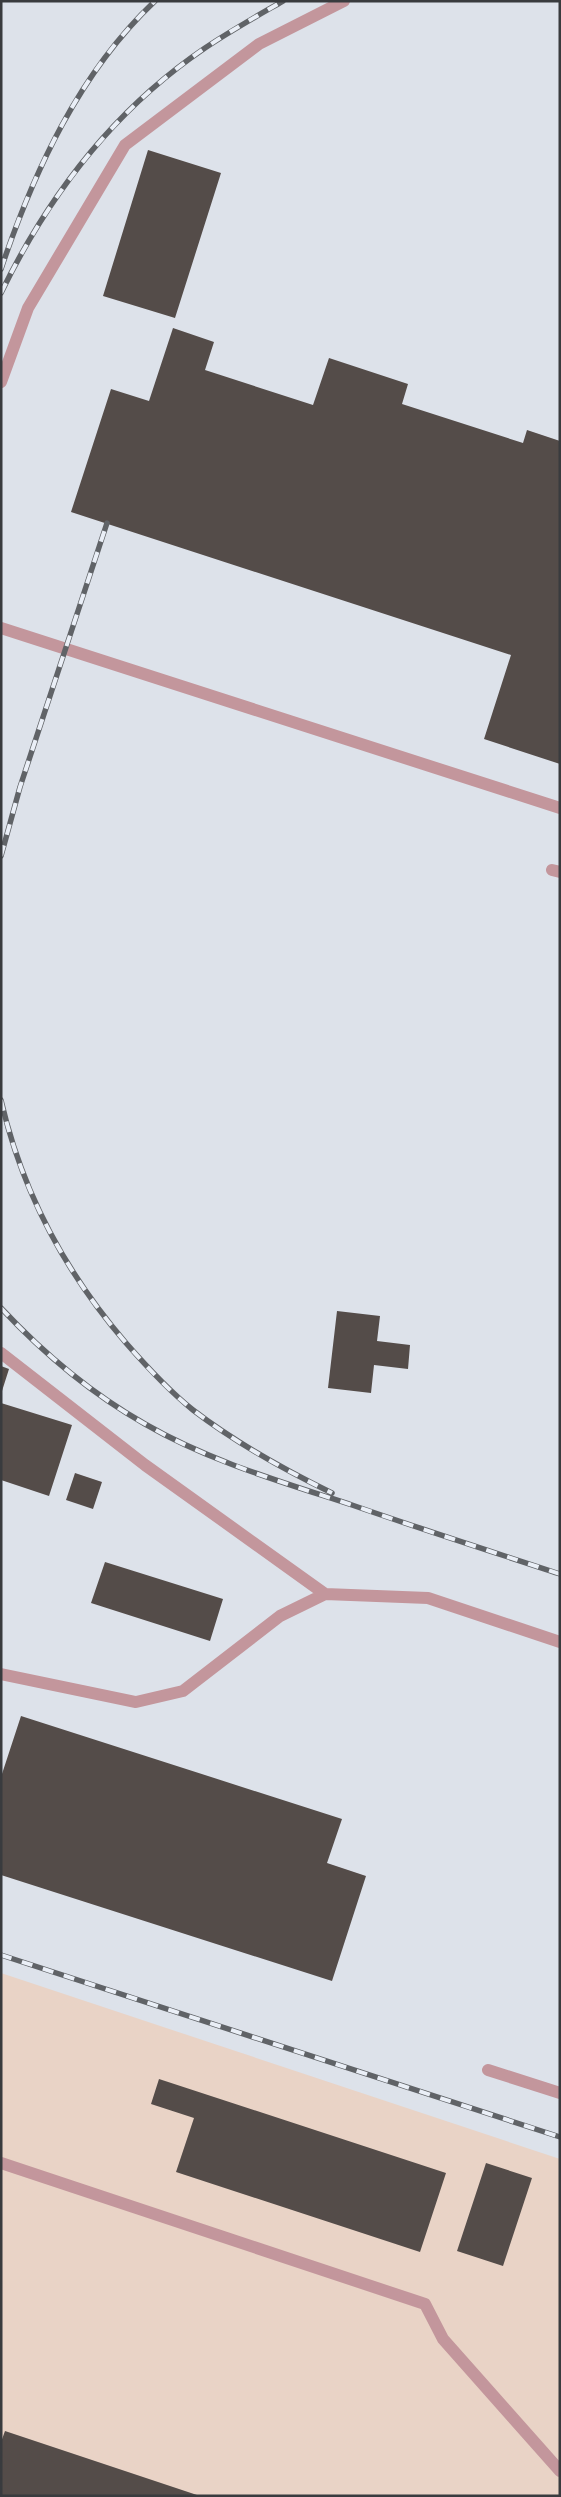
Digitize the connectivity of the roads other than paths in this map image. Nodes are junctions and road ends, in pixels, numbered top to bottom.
1 (344, 1) edge
2 (1, 382) edge
3 (1, 628) edge
4 (560, 808) edge
5 (1, 1353) edge
6 (326, 1594) junction
7 (560, 1642) edge
8 (1, 1674) edge
9 (488, 2070) dead end
10 (560, 2093) edge
11 (1, 2163) edge
12 (560, 2471) edge

1 - 2 lane
3 - 4 lane
5 - 6 lane
6 - 7 lane
6 - 8 lane
9 - 10 lane
11 - 12 lane

